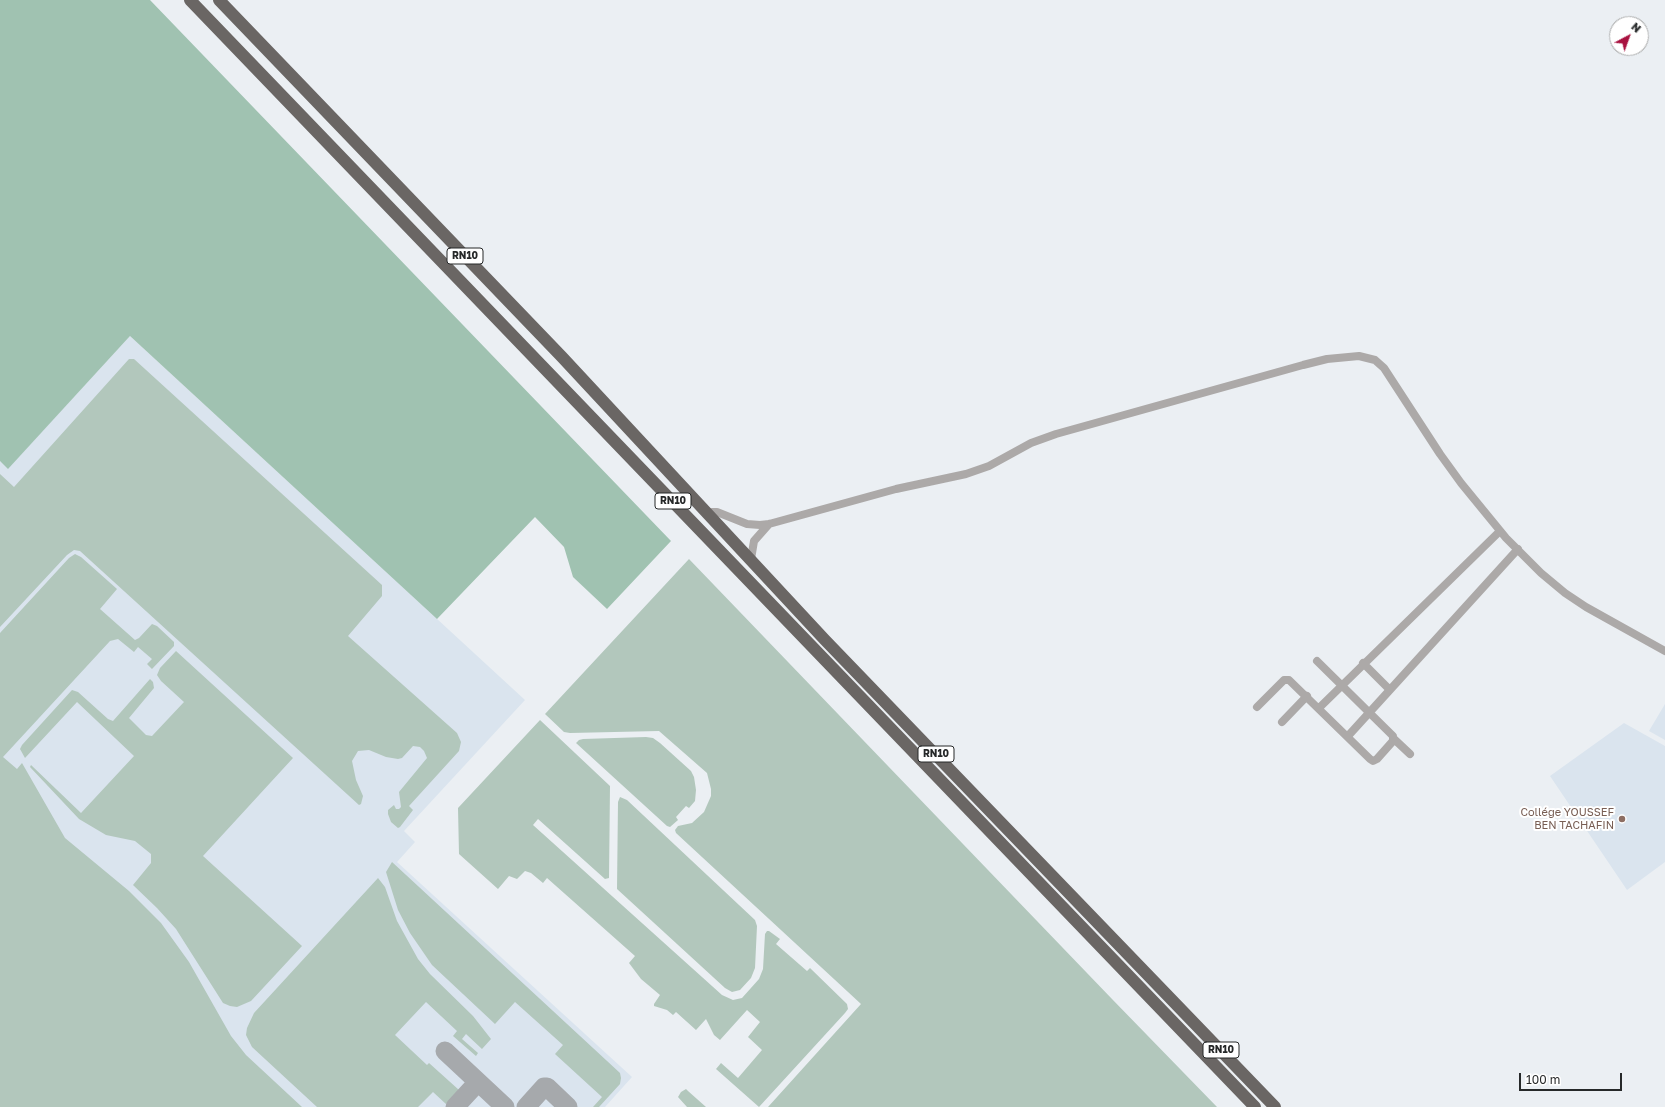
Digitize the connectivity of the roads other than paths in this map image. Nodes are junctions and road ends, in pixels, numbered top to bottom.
1 (190, 0) edge
2 (219, 0) edge
3 (708, 515) junction
4 (769, 524) junction
5 (697, 526) junction
6 (1500, 531) junction
7 (1518, 549) junction
8 (750, 559) junction
9 (1665, 651) edge
10 (1317, 661) dead end
11 (1363, 663) junction
12 (1341, 685) junction
13 (1390, 690) junction
14 (1307, 696) junction
15 (1257, 707) dead end
16 (1319, 708) junction
17 (1369, 713) junction
18 (1282, 722) dead end
19 (1348, 736) junction
20 (1394, 739) junction
21 (1410, 754) dead end
22 (1166, 993) junction
23 (1154, 1004) junction
24 (1255, 1107) edge
25 (1275, 1107) edge

1 - 5 highway, RN10
2 - 3 highway, RN10
3 - 4 street
3 - 5 highway
3 - 8 highway, RN10
4 - 6 street
4 - 8 street
5 - 23 highway, RN10
6 - 7 street
6 - 11 street
7 - 9 street
7 - 13 street
8 - 22 highway, RN10
10 - 12 street
11 - 12 street
11 - 13 street
12 - 16 street
12 - 17 street
13 - 17 street
14 - 15 street
14 - 16 street
14 - 18 street
16 - 19 street
17 - 19 street
17 - 20 street
19 - 20 street
20 - 21 street
22 - 23 highway
22 - 25 highway, RN10
23 - 24 highway, RN10

